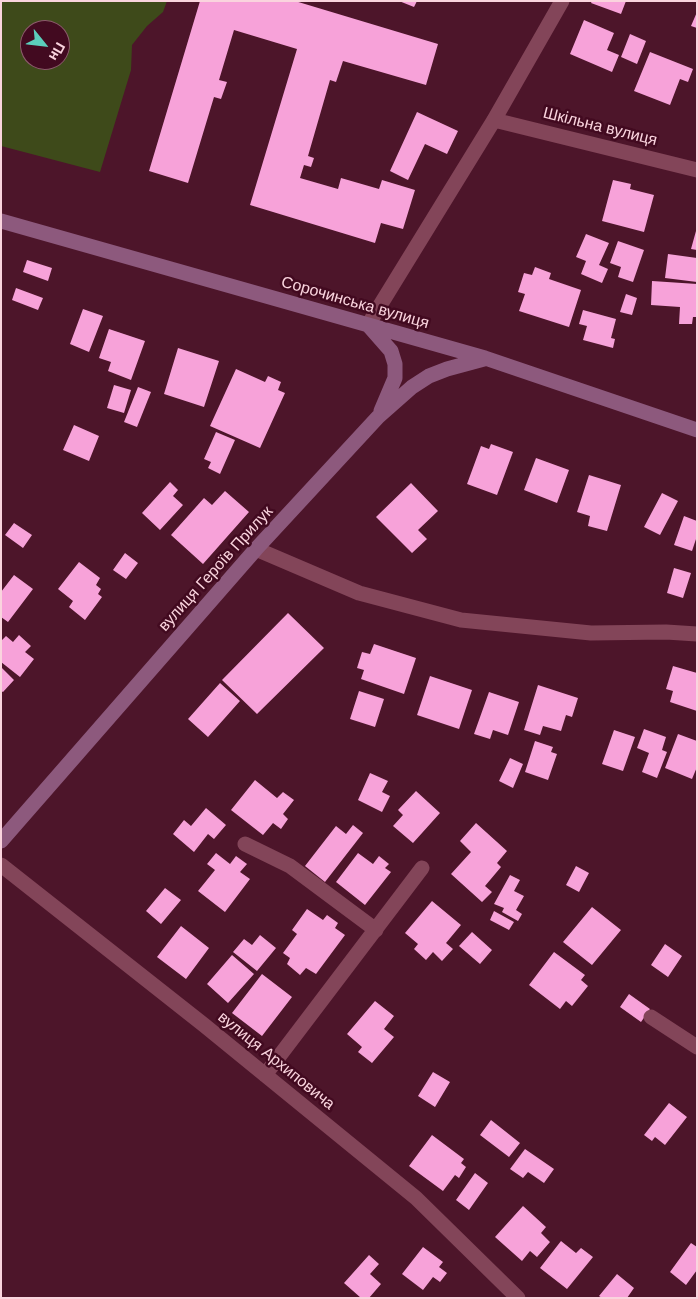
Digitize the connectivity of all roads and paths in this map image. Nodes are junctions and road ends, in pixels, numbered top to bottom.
1 (562, 1) edge
2 (494, 120) junction
3 (697, 170) edge
4 (1, 221) edge
5 (368, 325) junction
6 (485, 358) junction
7 (378, 417) junction
8 (697, 430) edge
9 (256, 549) junction
10 (697, 634) edge
11 (1, 841) edge
12 (245, 844) dead end
13 (1, 865) edge
14 (422, 868) dead end
15 (376, 930) junction
16 (652, 1016) dead end
17 (697, 1047) edge
18 (265, 1074) junction
19 (518, 1298) edge

1 - 2 street
2 - 3 street, Шкільна вулиця
2 - 5 street
4 - 5 main road, Сорочинська вулиця
5 - 6 main road, Сорочинська вулиця
5 - 7 main road
6 - 7 main road, вулиця Героїв Прилук
6 - 8 main road, Сорочинська вулиця
7 - 9 main road, вулиця Героїв Прилук
9 - 10 street
9 - 11 main road, вулиця Героїв Прилук
12 - 15 street
13 - 18 street, вулиця Архиповича
14 - 15 street
15 - 18 street
16 - 17 street
18 - 19 street, вулиця Архиповича

